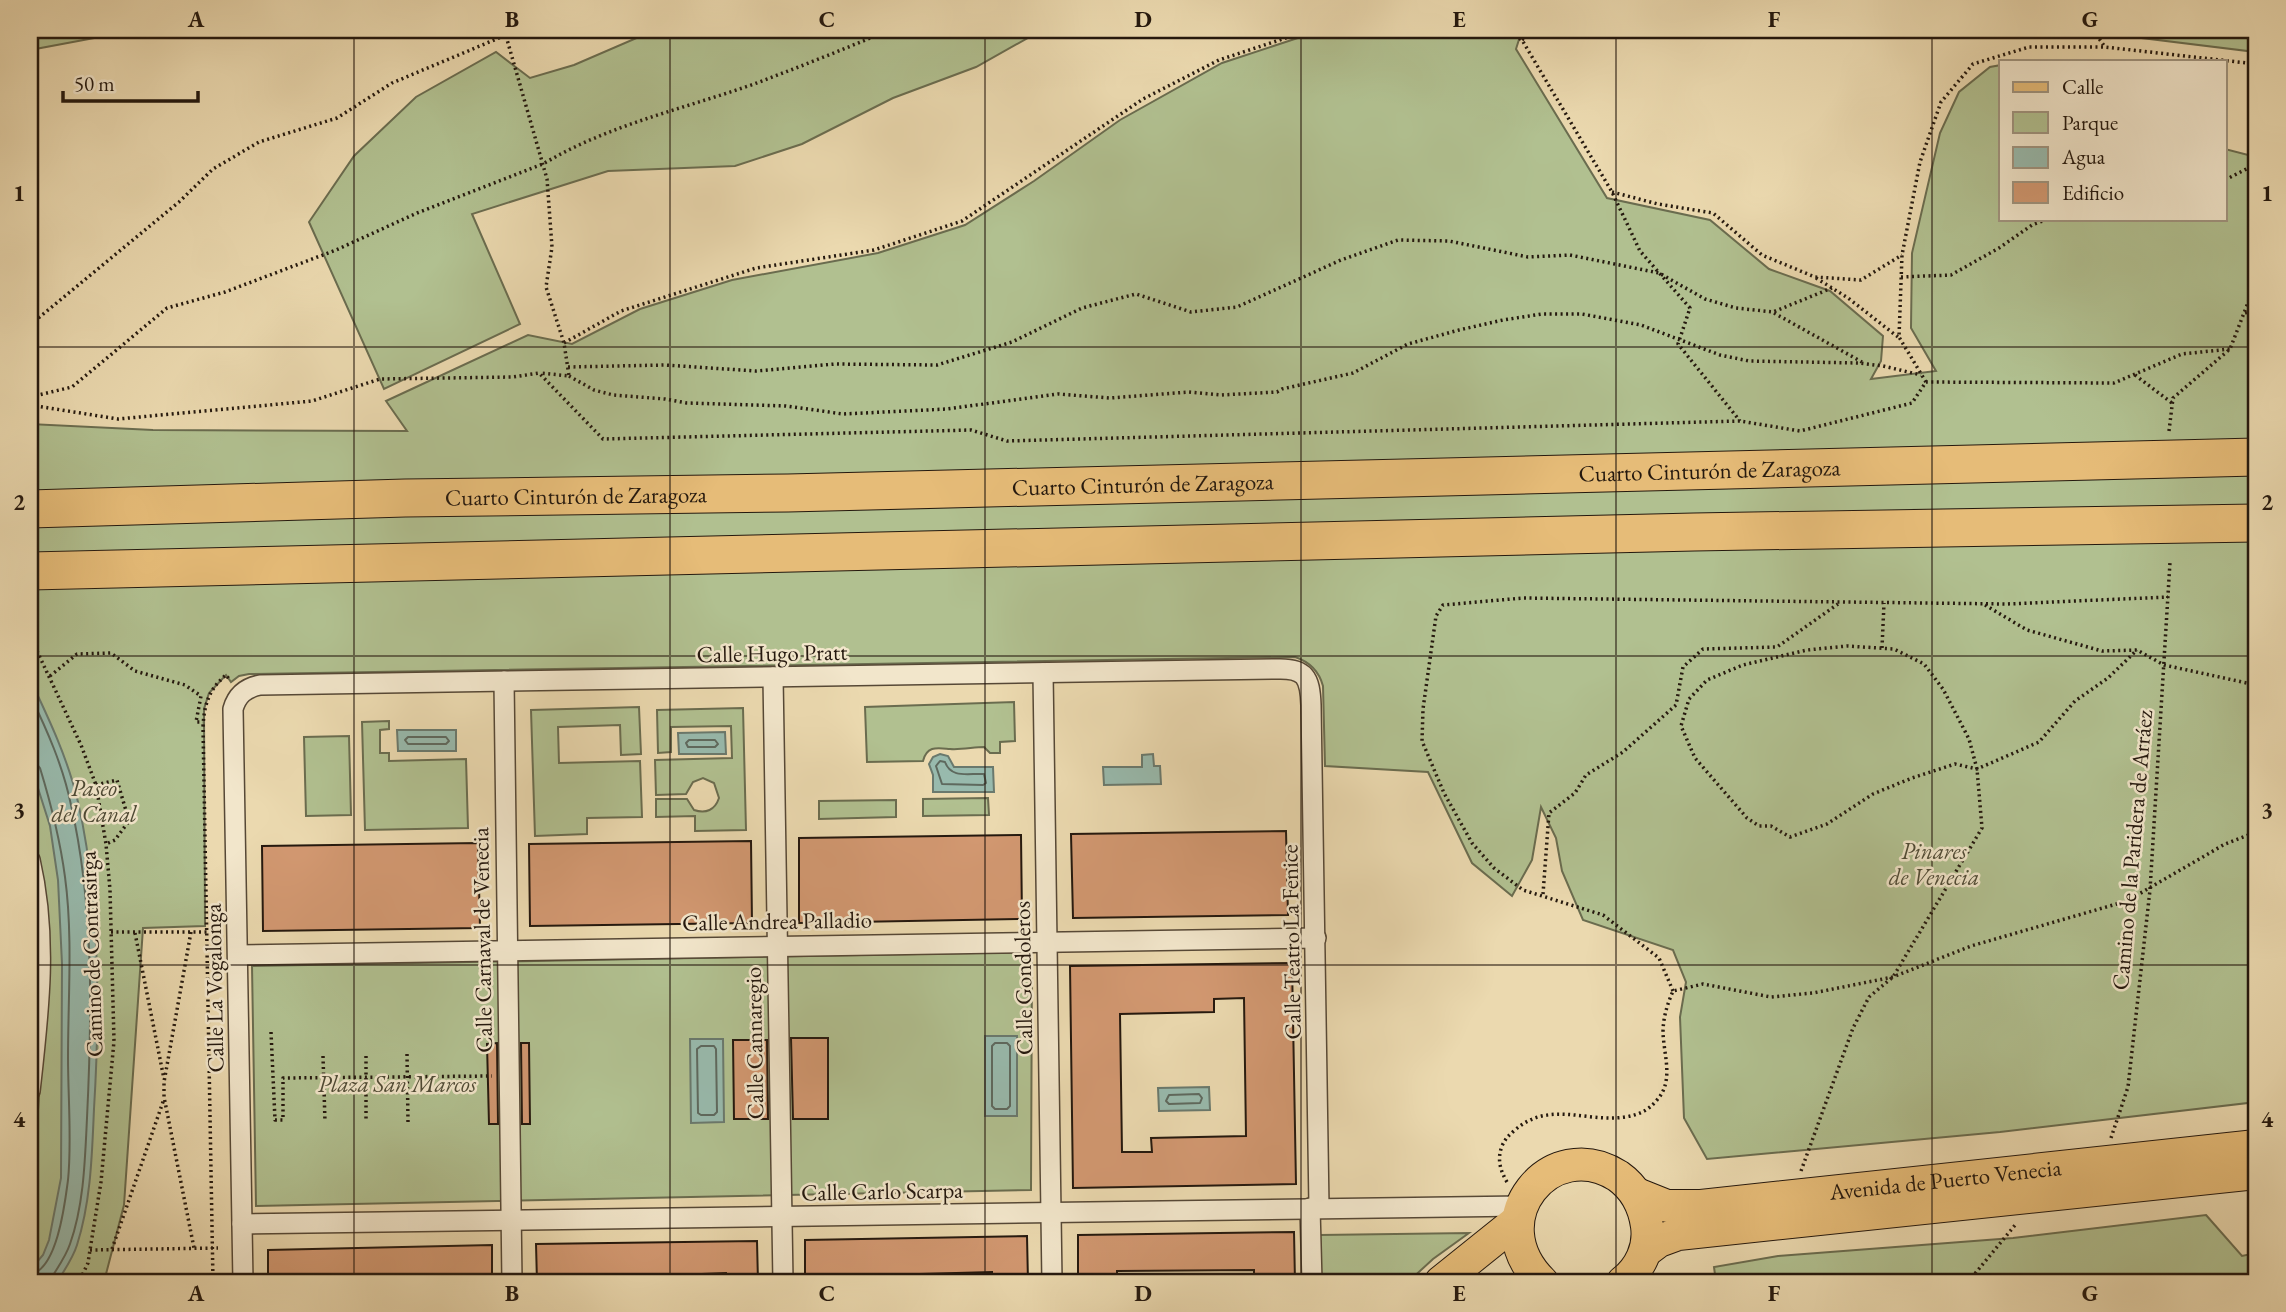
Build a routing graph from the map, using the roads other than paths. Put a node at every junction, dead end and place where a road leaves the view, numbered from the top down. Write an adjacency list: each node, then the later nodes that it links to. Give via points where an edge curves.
1 (2256, 457): 2 (highway, Cuarto Cinturón de Zaragoza)
2 (30, 509)
3 (2256, 523): 4 (highway, via 1694,531)
4 (34, 571)
5 (1043, 674): 6 (street, Calle Hugo Pratt); 7 (street, Calle Hugo Pratt, via 1293,668); 12 (street, Calle Gondoleros)
6 (773, 677): 8 (street, Calle Hugo Pratt); 13 (street, Calle Cannaregio)
7 (1305, 677): 11 (street, Calle Teatro La Fenice, via 1311,705)
8 (504, 681): 9 (street, Calle Hugo Pratt, via 260,685); 14 (street, Calle Carnaval de Venecia)
9 (240, 694): 15 (street, Calle La Vogalonga, via 233,709)
10 (30, 860): 16 (street, via 42,962)
11 (1316, 938): 12 (street, Calle Andrea Palladio); 20 (street, Calle Teatro La Fenice)
12 (1047, 942): 13 (street, Calle Andrea Palladio); 22 (street, Calle Gondoleros)
13 (777, 946): 14 (street, Calle Andrea Palladio); 23 (street, Calle Cannaregio)
14 (506, 950): 15 (street, Calle Andrea Palladio); 24 (street, Calle Carnaval de Venecia)
15 (239, 955): 25 (street, Calle La Vogalonga)
16 (30, 1091)
17 (2256, 1146): 19 (main road, Avenida de Puerto Venecia, via 1701,1206 1667,1206)
18 (2256, 1173): 26 (main road, Avenida de Puerto Venecia, via 1678,1234)
19 (1637, 1194): 21 (main road, via 1611,1172 1580,1165 1550,1174 1537,1184); 26 (main road, via 1648,1229)
20 (1315, 1208): 21 (street, Calle Carlo Scarpa); 22 (street, Calle Carlo Scarpa); 31 (street, Calle Teatro La Fenice)
21 (1522, 1208): 32 (main road); 33 (main road, via 1521,1254)
22 (1051, 1214): 23 (street, Calle Carlo Scarpa); 30 (street, Calle Gondoleros)
23 (782, 1216): 24 (street, Calle Carlo Scarpa); 29 (street, Calle Cannaregio)
24 (511, 1220): 25 (street, Calle Carlo Scarpa); 28 (street, Calle Carnaval de Venecia)
25 (242, 1224): 27 (street, Calle La Vogalonga)
26 (1647, 1250): 34 (main road)
27 (243, 1282)
28 (512, 1282)
29 (783, 1282)
30 (1052, 1282)
31 (1312, 1282)
32 (1441, 1282)
33 (1542, 1282)
34 (1623, 1282)

